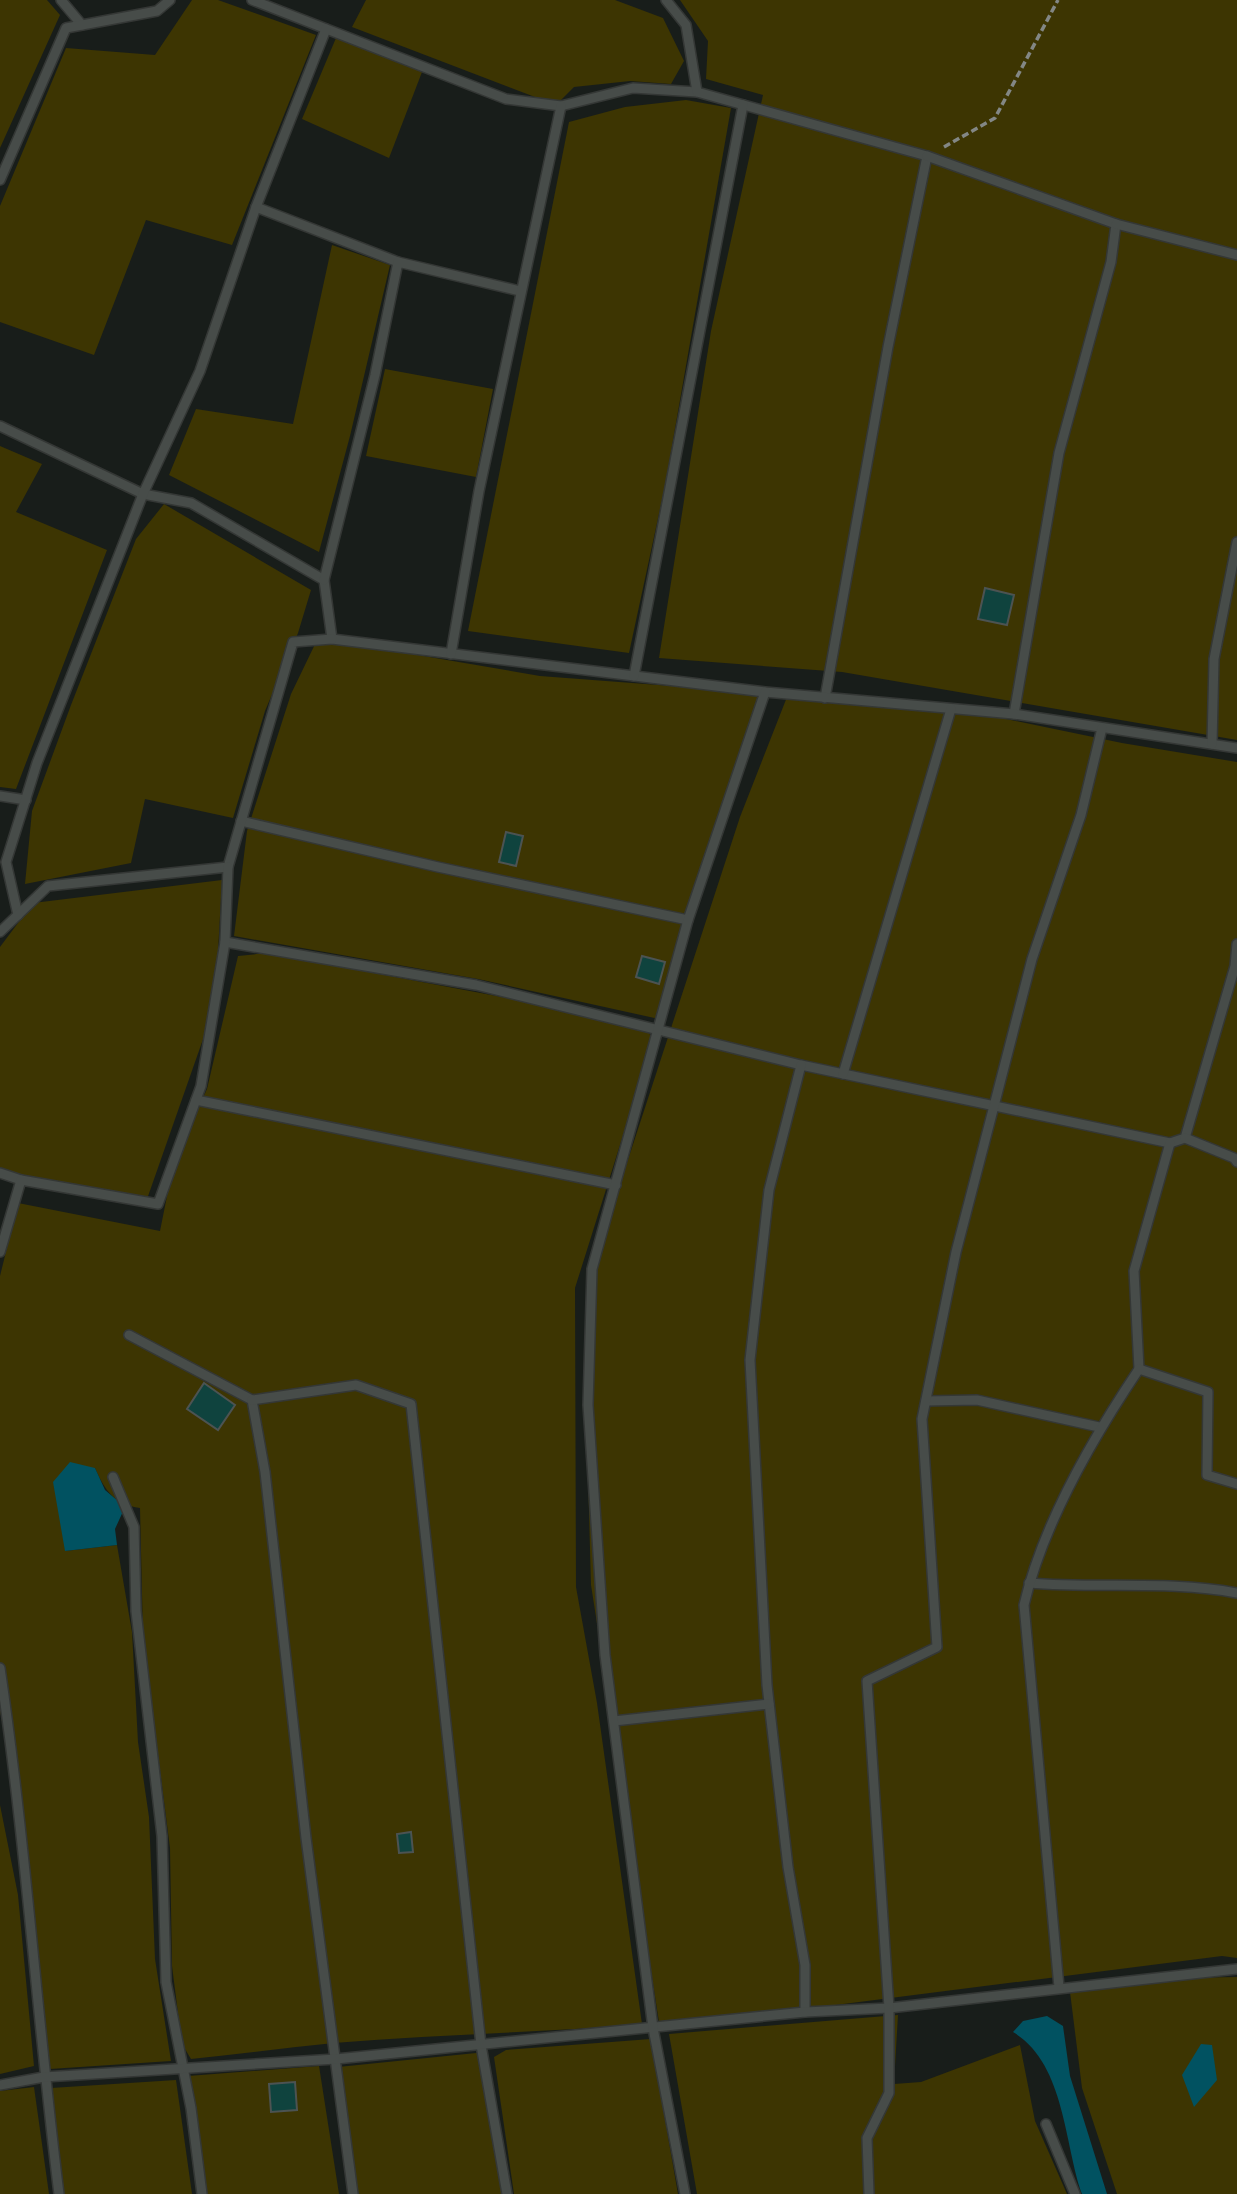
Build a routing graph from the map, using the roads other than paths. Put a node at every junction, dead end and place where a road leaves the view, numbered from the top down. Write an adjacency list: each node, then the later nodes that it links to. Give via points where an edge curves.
1 (61, 0): 5 (lane)
2 (170, 0): 5 (lane, via 157,11)
3 (252, 0): 6 (lane)
4 (666, 0): 7 (lane, via 686,25)
5 (82, 25): 11 (lane, via 66,28)
6 (326, 29): 9 (lane, via 506,99); 12 (lane)
7 (697, 92): 8 (lane); 9 (lane, via 633,88)
8 (743, 105): 10 (lane); 23 (lane)
9 (561, 106): 16 (lane)
10 (927, 156): 13 (lane); 25 (lane)
11 (0, 180)
12 (256, 207): 15 (lane); 18 (lane, via 200,371)
13 (1116, 224): 14 (lane); 27 (lane, via 1111,262 1059,453)
14 (1237, 255)
15 (398, 262): 16 (lane); 20 (lane)
16 (520, 291): 22 (lane)
17 (0, 426): 18 (lane)
18 (143, 494): 20 (lane, via 191,503); 32 (lane)
19 (1237, 542): 29 (lane, via 1214,659)
20 (324, 580): 21 (lane)
21 (332, 639): 22 (lane); 33 (lane, via 293,642)
22 (451, 654): 23 (lane)
23 (634, 676): 24 (lane)
24 (765, 692): 25 (lane); 36 (lane)
25 (825, 698): 26 (lane)
26 (951, 709): 27 (lane); 42 (lane)
27 (1014, 715): 28 (lane)
28 (1102, 728): 29 (lane); 44 (lane, via 1081,815 1032,959)
29 (1212, 744): 30 (lane)
30 (1237, 748)
31 (0, 796): 32 (lane)
32 (26, 800): 35 (lane, via 6,862)
33 (241, 821): 34 (lane); 36 (lane)
34 (228, 867): 35 (lane, via 48,886); 38 (lane)
35 (18, 915): 37 (lane)
36 (688, 920): 40 (lane)
37 (0, 932)
38 (225, 942): 40 (lane, via 476,985); 43 (lane)
39 (1237, 944): 45 (lane, via 1235,966)
40 (657, 1029): 41 (lane); 50 (lane)
41 (801, 1065): 42 (lane); 62 (lane, via 769,1190 750,1360)
42 (843, 1074): 44 (lane)
43 (196, 1100): 49 (lane, via 158,1204); 50 (lane)
44 (994, 1106): 46 (lane); 55 (lane, via 956,1252)
45 (1185, 1138): 46 (lane); 47 (lane)
46 (1170, 1143): 53 (lane, via 1134,1271)
47 (1237, 1162)
48 (0, 1173): 49 (lane)
49 (21, 1180): 51 (lane)
50 (616, 1185): 63 (lane, via 592,1269 588,1405)
51 (0, 1252)
52 (129, 1335): 54 (lane)
53 (1139, 1369): 56 (lane); 58 (lane, via 1208,1392 1207,1475)
54 (253, 1400): 69 (lane, via 356,1385 411,1404); 70 (lane)
55 (926, 1401): 56 (lane, via 978,1400); 66 (lane, via 922,1419 937,1647 867,1681)
56 (1099, 1427): 59 (lane, via 1034,1562)
57 (113, 1478): 71 (lane, via 134,1527 136,1611 162,1836 166,1982)
58 (1237, 1484)
59 (1029, 1583): 60 (lane, via 1198,1586); 65 (lane, via 1024,1605)
60 (1237, 1593)
61 (0, 1668): 72 (lane, via 15,1772)
62 (769, 1704): 63 (lane); 67 (lane, via 804,1965)
63 (614, 1721): 68 (lane)
64 (1237, 1969): 65 (lane)
65 (1059, 1987): 66 (lane)
66 (889, 2008): 67 (lane); 80 (lane, via 889,2092 867,2138)
67 (805, 2012): 68 (lane)
68 (653, 2028): 69 (lane); 79 (lane)
69 (481, 2045): 70 (lane); 78 (lane)
70 (335, 2059): 71 (lane); 77 (lane)
71 (182, 2069): 72 (lane); 76 (lane)
72 (44, 2077): 73 (lane); 75 (lane)
73 (0, 2085)
74 (1046, 2124): 81 (lane)
75 (59, 2194)
76 (202, 2194)
77 (353, 2194)
78 (507, 2194)
79 (685, 2194)
80 (869, 2194)
81 (1075, 2194)

